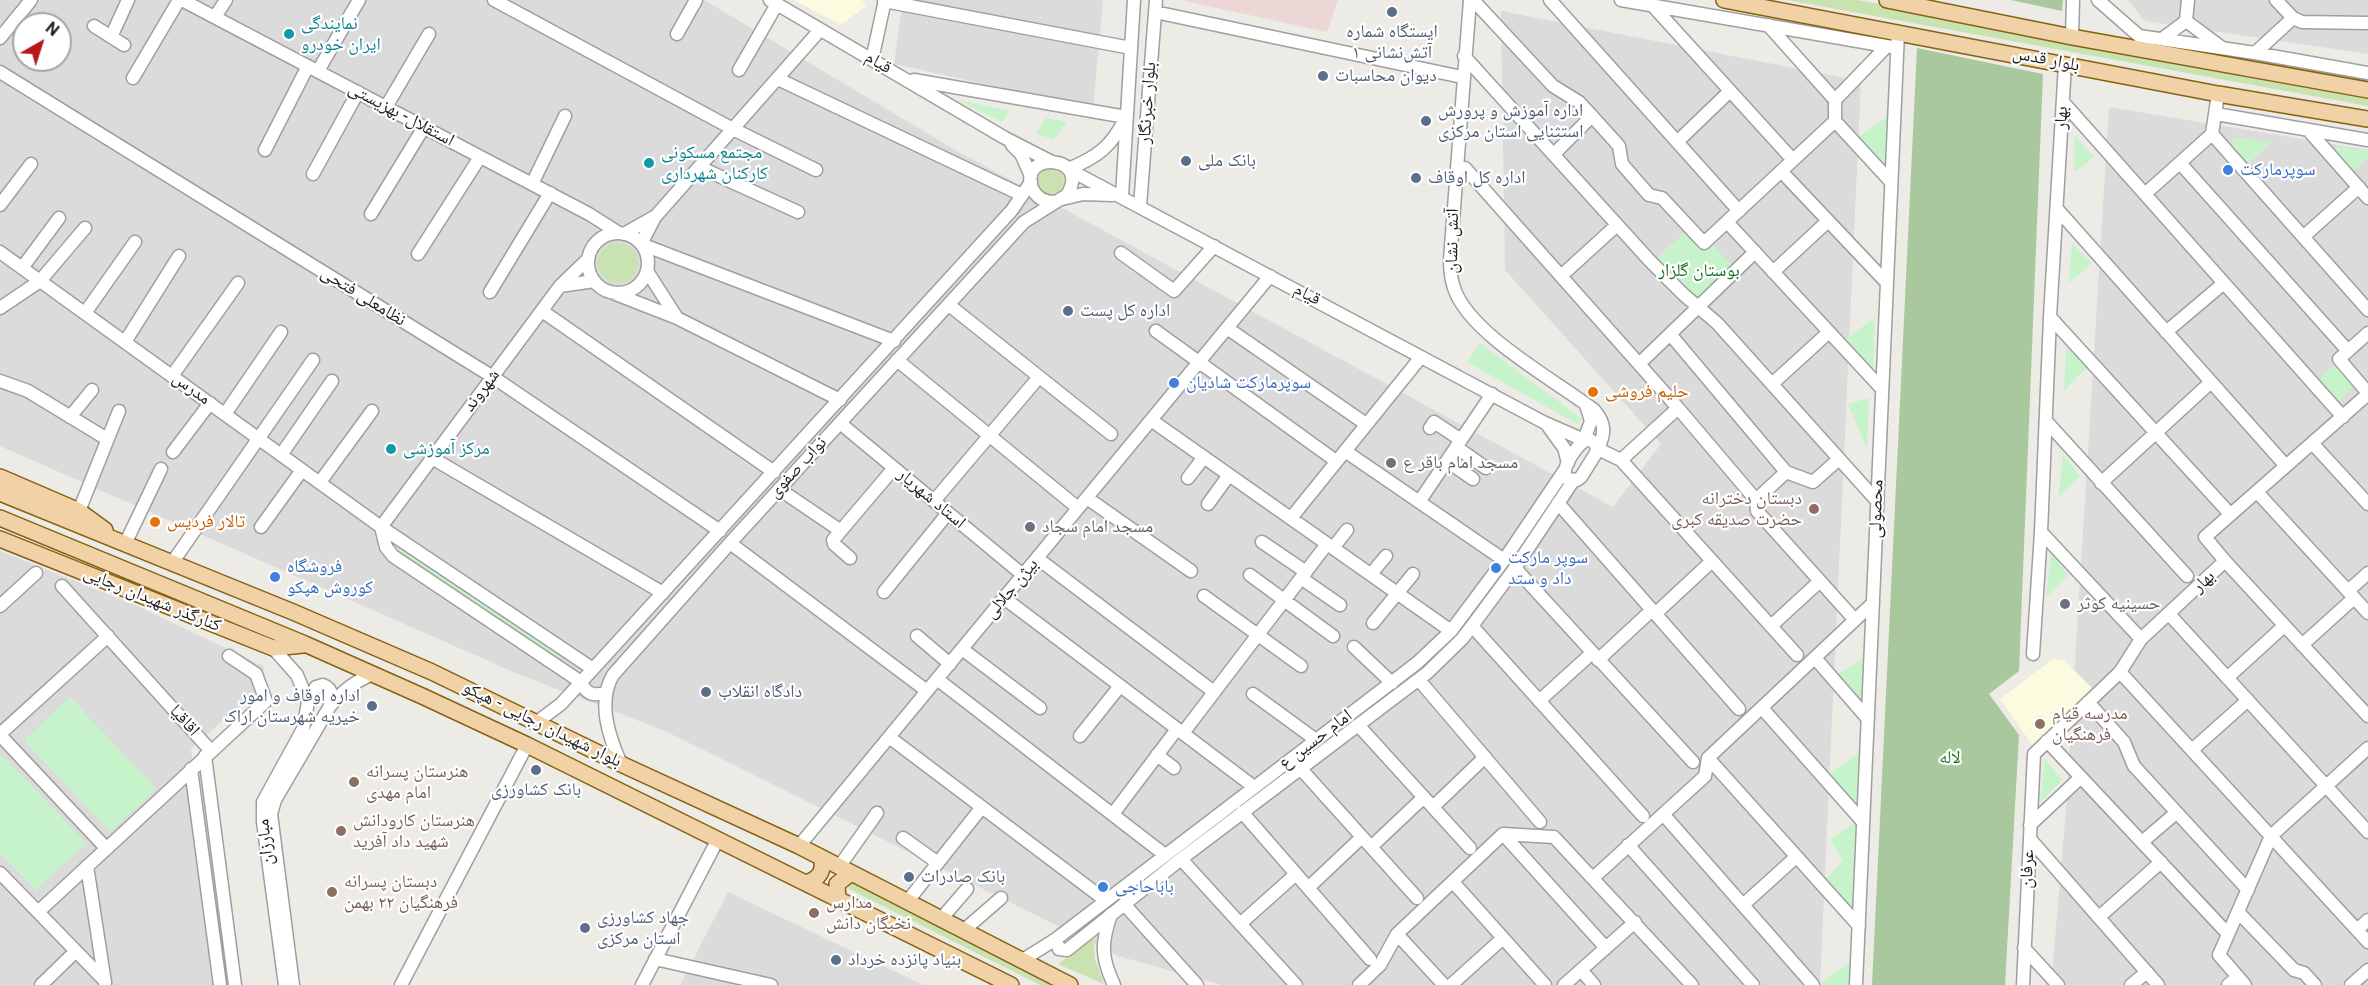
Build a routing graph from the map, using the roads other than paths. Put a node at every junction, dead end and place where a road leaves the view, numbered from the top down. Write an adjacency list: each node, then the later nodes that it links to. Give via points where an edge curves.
1 (31, 0): 35 (street)
2 (128, 0): 33 (street)
3 (226, 0): 24 (street)
4 (359, 0): 45 (street)
5 (494, 0): 67 (street)
6 (696, 0): 32 (street)
7 (1134, 0): 39 (street, بلوار خبرنگار)
8 (1472, 0): 42 (street, آتش نشان); 62 (street, via 1554,86)
9 (1550, 0): 72 (street)
10 (1621, 0): 21 (street)
11 (1724, 0): 23 (main road, بلوار قدس)
12 (1762, 0): 23 (main road)
13 (2073, 0): 34 (street)
14 (2098, 0): 36 (street, via 2139,36)
15 (2188, 0): 26 (street)
16 (2276, 0): 25 (street)
17 (186, 1): 24 (street, استقلال- بهزیستی); 50 (street)
18 (884, 1): 39 (street); 43 (street)
19 (1896, 1): 34 (main road, بلوار قدس)
20 (773, 2): 30 (street, قیام); 46 (street)
21 (1652, 5): 29 (street); 54 (street)
22 (1156, 6): 49 (street); 77 (street, بلوار خبرنگار)
23 (1776, 9): 37 (main road, بلوار قدس)
24 (215, 17): 45 (street, استقلال- بهزیستی)
25 (2293, 18): 27 (street, via 2302,22); 41 (street)
26 (2186, 21): 36 (street); 40 (street)
27 (2368, 23)
28 (94, 26): 33 (street)
29 (1768, 26): 37 (street); 57 (street)
30 (820, 30): 43 (street, قیام); 52 (street)
31 (429, 34): 59 (street)
32 (676, 34)
33 (111, 37): 38 (street)
34 (2072, 37): 53 (main road, بلوار قدس)
35 (0, 38)
36 (2162, 39): 40 (street)
37 (1894, 42): 44 (main road, بلوار قدس); 57 (street); 89 (street, محصولی)
38 (124, 45)
39 (1131, 48): 63 (street, بلوار خبرنگار)
40 (2223, 48): 41 (street)
41 (2255, 53): 48 (street)
42 (1464, 57): 49 (street, آتش نشان); 74 (street)
43 (872, 60): 51 (street, قیام)
44 (2065, 64): 56 (main road, بلوار قدس); 58 (street, بهار)
45 (313, 69): 55 (street, استقلال- بهزیستی); 73 (street)
46 (739, 70)
47 (0, 72): 162 (street, نظامعلی فتحی)
48 (2368, 73)
49 (1462, 77): 174 (street, آتش نشان, via 1450,260 1454,289 1462,304 1494,337)
50 (133, 78)
51 (903, 78): 63 (street); 70 (street, قیام)
52 (778, 79): 67 (street); 94 (street)
53 (2368, 90)
54 (1730, 91): 72 (street); 78 (street)
55 (357, 92): 59 (street, استقلال- بهزیستی); 87 (street)
56 (2218, 94): 60 (street); 64 (main road, بلوار قدس)
57 (1835, 100): 65 (street)
58 (2063, 102): 93 (street); 100 (street, بهار)
59 (386, 107): 66 (street, استقلال- بهزیستی)
60 (2216, 114): 68 (street); 69 (street)
61 (565, 116): 90 (street)
62 (1592, 116): 74 (street); 110 (street, via 1619,146 1622,164 1649,195 1662,198 1704,243)
63 (1126, 117): 76 (street, بلوار خبرنگار); 84 (street, via 1119,132 1101,152)
64 (2368, 119)
65 (1835, 121): 78 (street); 89 (street)
66 (424, 127): 75 (street, استقلال- بهزیستی); 104 (street)
67 (733, 129): 82 (street); 85 (street)
68 (2309, 131): 71 (street); 91 (street)
69 (2212, 134): 80 (street); 114 (street)
70 (1005, 138): 79 (street, قیام); 88 (street, via 1021,154)
71 (2368, 140)
72 (1677, 142): 102 (street)
73 (265, 150)
74 (1554, 154): 111 (street)
75 (480, 157): 90 (street, استقلال- بهزیستی); 121 (street)
76 (1125, 157): 77 (street, via 1136,164); 95 (street, بلوار خبرنگار)
77 (1144, 157): 99 (street, بلوار خبرنگار)
78 (1793, 160): 86 (street)
79 (1050, 161): 84 (street); 88 (street, via 1038,165)
80 (2180, 163): 93 (street); 155 (street)
81 (31, 164): 98 (street)
82 (699, 167): 103 (street); 106 (street)
83 (1465, 168): 129 (street)
84 (1068, 169): 95 (street, قیام); 97 (street, via 1071,189)
85 (816, 170)
86 (1781, 171): 102 (street); 108 (street)
87 (313, 174)
88 (1031, 179): 94 (street, نواب صفوی); 97 (street, via 1041,199)
89 (1891, 182): 133 (street, محصولی)
90 (532, 184): 92 (street, استقلال- بهزیستی)
91 (2359, 187): 96 (street); 114 (street)
92 (550, 194): 105 (street, استقلال- بهزیستی); 136 (street)
93 (2145, 194): 134 (street)
94 (1022, 195): 101 (street, نواب صفوی)
95 (1122, 196): 97 (street, via 1083,194); 99 (street, قیام)
96 (2368, 198)
97 (1058, 200): 109 (street, نواب صفوی)
98 (0, 205)
99 (1140, 206): 118 (street, قیام)
100 (2057, 209): 144 (street, بهار); 150 (street)
101 (1012, 210): 109 (street, via 1022,213); 153 (street, نواب صفوی)
102 (1739, 211): 110 (street)
103 (798, 212)
104 (371, 214)
105 (589, 214): 113 (street, استقلال- بهزیستی); 116 (street)
106 (655, 217): 113 (street); 117 (street)
107 (59, 218): 125 (street)
108 (1828, 221): 127 (street); 133 (street)
109 (1024, 222): 138 (street, نواب صفوی)
110 (1727, 222): 120 (street)
111 (1617, 225): 129 (street); 139 (street)
112 (85, 228): 130 (street)
113 (621, 233): 116 (street); 117 (street)
114 (2303, 237): 141 (street)
115 (135, 242): 143 (street)
116 (597, 242): 124 (street)
117 (641, 244): 126 (street, via 646,252); 153 (street)
118 (1214, 246): 122 (street, via 1174,291); 128 (street, قیام)
119 (0, 252): 125 (street, مدرس)
120 (1755, 252): 127 (street); 139 (street)
121 (418, 254)
122 (1121, 254)
123 (178, 256): 154 (street)
124 (588, 259): 131 (street); 135 (street, شهروند)
125 (22, 268): 130 (street, مدرس)
126 (646, 271): 137 (street, via 642,280 627,291); 145 (street)
127 (1773, 272): 149 (street)
128 (1270, 276): 146 (street, بیژن جلالی); 156 (street, قیام)
129 (1561, 276): 160 (street)
130 (40, 281): 140 (street); 143 (street, مدرس)
131 (594, 281): 135 (street); 137 (street)
132 (238, 283): 161 (street)
133 (1887, 283): 168 (street, محصولی)
134 (2224, 283): 150 (street); 180 (street)
135 (560, 286): 142 (street, شهروند)
136 (490, 291)
137 (608, 291): 145 (street)
138 (949, 305): 158 (street, نواب صفوی); 163 (street)
139 (1698, 306): 151 (street); 167 (street)
140 (0, 308)
141 (2368, 310)
142 (542, 311): 162 (street, شهروند); 211 (street)
143 (85, 313): 154 (street, مدرس)
144 (2050, 317): 182 (street, بهار); 187 (street)
145 (677, 318): 172 (street)
146 (1227, 328): 159 (street, بیژن جلالی); 185 (street)
147 (1156, 331): 159 (street)
148 (281, 332): 178 (street)
149 (1829, 332): 167 (street); 168 (street)
150 (2166, 332): 166 (street)
151 (1670, 333): 160 (street); 212 (street)
152 (2368, 333): 155 (street)
153 (894, 341): 172 (street, نواب صفوی)
154 (125, 342): 161 (street, مدرس)
155 (2343, 355): 170 (street)
156 (1421, 357): 171 (street, قیام); 185 (street)
157 (313, 360): 191 (street)
158 (897, 360): 183 (street, نواب صفوی); 189 (street)
159 (1199, 362): 181 (street, بیژن جلالی); 203 (street)
160 (1639, 364): 175 (street)
161 (172, 376): 173 (street, مدرس)
162 (493, 377): 200 (street, شهروند); 240 (street, نظامعلی فتحی)
163 (1039, 377): 188 (street); 189 (street)
164 (0, 381): 179 (street, via 28,391)
165 (332, 381): 198 (street)
166 (2211, 382): 187 (street); 205 (street)
167 (1772, 384): 201 (street)
168 (1882, 389): 226 (street, محصولی)
169 (92, 390): 179 (street)
170 (2368, 393): 180 (street, بهار)
171 (1492, 394): 184 (street, قیام); 193 (street)
172 (840, 400): 211 (street, نواب صفوی)
173 (210, 403): 178 (street, مدرس); 197 (street)
174 (1586, 404): 192 (street, via 1591,421); 195 (street, آتش نشان, via 1604,428)
175 (1678, 408): 202 (street); 225 (street)
176 (119, 411): 190 (street)
177 (372, 411): 218 (street)
178 (225, 414): 191 (street, مدرس)
179 (70, 417): 190 (street)
180 (2343, 417): 194 (street, بهار)
181 (1151, 420): 199 (street); 223 (street, بیژن جلالی)
182 (2046, 421): 219 (street); 242 (street, بهار)
183 (840, 423): 207 (street, استاد شهریار); 220 (street, نواب صفوی)
184 (1545, 423): 192 (street, قیام); 206 (street, قیام, via 1564,448)
185 (1366, 424): 196 (street)
186 (1430, 428): 193 (street, via 1434,422)
187 (2155, 433): 219 (street); 234 (street)
188 (1111, 434)
189 (990, 436): 224 (street); 231 (street)
190 (107, 439): 232 (street)
191 (259, 439): 198 (street, مدرس); 254 (street)
192 (1584, 440): 195 (street, قیام, via 1594,441); 206 (street, امام حسین ع)
193 (1459, 444): 204 (street); 208 (street)
194 (2313, 444): 205 (street, بهار); 230 (street)
195 (1598, 449): 202 (street); 217 (street, امام حسین ع, via 1581,477)
196 (1345, 451): 203 (street); 227 (street)
197 (173, 452)
198 (281, 455): 210 (street, مدرس)
199 (1204, 457): 213 (street); 215 (street)
200 (432, 458): 237 (street, شهروند); 268 (street)
201 (1839, 459): 212 (street, via 1813,482); 226 (street)
202 (1621, 460): 252 (street)
203 (1336, 461): 236 (street)
204 (1446, 461): 216 (street); 227 (street)
205 (2286, 466): 221 (street, بهار)
206 (1566, 467): 217 (street, قیام, via 1568,479); 251 (street, امام حسین ع)
207 (894, 468): 224 (street, استاد شهریار); 241 (street)
208 (1486, 468)
209 (161, 469): 246 (street)
210 (302, 470): 218 (street, مدرس); 238 (street)
211 (774, 472): 240 (street, نواب صفوی)
212 (1786, 472): 225 (street)
213 (1229, 475): 229 (street); 236 (street)
214 (0, 477): 232 (main road)
215 (1188, 478)
216 (1473, 479)
217 (1573, 481): 228 (street, امام حسین ع)
218 (320, 482): 237 (street, مدرس)
219 (2101, 483): 264 (street)
220 (779, 489): 241 (street); 245 (street, نواب صفوی)
221 (2256, 492): 234 (street, بهار); 270 (street)
222 (0, 494): 246 (main road, بلوار شهیدان رجایی - هپکو)
223 (1087, 498): 231 (street, بیژن جلالی); 256 (street)
224 (934, 501): 233 (street, استاد شهریار)
225 (1756, 501): 265 (street, via 1756,511)
226 (1877, 501): 274 (street, محصولی)
227 (1419, 502): 251 (street)
228 (1558, 503): 255 (street, امام حسین ع); 277 (street)
229 (1208, 504)
230 (2368, 504)
231 (1078, 508): 250 (street, بیژن جلالی)
232 (80, 511): 246 (main road)
233 (948, 513): 261 (street, استاد شهریار); 267 (street)
234 (2230, 514): 253 (street, بهار, via 2205,537)
235 (0, 518): 291 (main road, بلوار شهیدان رجایی - هپکو)
236 (1291, 518): 247 (street)
237 (381, 526): 303 (street, مدرس); 309 (street, via 386,547 393,556)
238 (261, 527)
239 (1347, 530): 247 (street)
240 (720, 531): 268 (street, نواب صفوی)
241 (840, 531): 249 (street, via 832,542)
242 (2042, 532): 290 (street); 296 (street)
243 (0, 539): 294 (main road, کنارگذر شهیدان رجایی)
244 (1262, 542): 263 (street)
245 (730, 543): 312 (street); 314 (street, نواب صفوی, via 613,675)
246 (125, 544): 254 (main road, بلوار شهیدان رجایی - هپکو)
247 (1330, 546): 259 (street); 263 (street)
248 (1386, 556): 259 (street)
249 (850, 558)
250 (1037, 558): 261 (street, بیژن جلالی); 313 (street)
251 (1504, 560): 285 (street, امام حسین ع)
252 (1712, 561): 277 (street); 283 (street)
253 (2225, 561): 279 (street, بهار); 284 (street)
254 (172, 563): 326 (main road, بلوار شهیدان رجایی - هپکو, via 432,672)
255 (1515, 568): 282 (street, امام حسین ع); 299 (street)
256 (1191, 571)
257 (36, 573): 276 (street)
258 (2368, 573): 270 (street)
259 (1371, 574): 269 (street)
260 (1413, 574): 269 (street)
261 (1023, 575): 272 (street, بیژن جلالی)
262 (1250, 575): 273 (street)
263 (1303, 575): 273 (street); 275 (street)
264 (2187, 576)
265 (1820, 581): 280 (street); 283 (street)
266 (62, 586): 287 (street, اقاقیا)
267 (884, 592)
268 (663, 593): 303 (street, نواب صفوی)
269 (1397, 593): 281 (street); 285 (street)
270 (2351, 595): 278 (street); 292 (street)
271 (1204, 596): 286 (street)
272 (1004, 598): 295 (street, بیژن جلالی); 311 (street)
273 (1285, 599): 286 (street); 289 (street)
274 (1873, 603): 280 (street); 325 (street, محصولی)
275 (1340, 605)
276 (0, 606)
277 (1654, 612): 299 (street); 323 (street)
278 (2368, 613)
279 (2169, 614): 290 (street, بهار); 306 (street)
280 (1855, 620): 300 (street)
281 (1373, 623)
282 (1472, 626): 308 (street, امام حسین ع); 317 (street)
283 (1771, 626): 297 (street)
284 (2284, 626): 292 (street); 306 (street)
285 (1451, 631): 310 (street, امام حسین ع)
286 (1257, 635): 302 (street); 313 (street)
287 (108, 636): 329 (street); 336 (street, اقاقیا)
288 (917, 636): 301 (street)
289 (1333, 636)
290 (2140, 639): 304 (street, بهار)
291 (305, 644): 294 (main road, کنارگذر شهیدان رجایی); 305 (main road, بلوار شهیدان رجایی - هپکو)
292 (2302, 645): 324 (street)
293 (1354, 647): 310 (street)
294 (273, 648): 318 (street, via 297,675)
295 (962, 649): 301 (street, بیژن جلالی); 321 (street)
296 (2033, 654)
297 (1797, 655)
298 (229, 656): 336 (street, via 256,674 265,698)
299 (1595, 656): 317 (street); 342 (street)
300 (1815, 658): 322 (street); 325 (street)
301 (950, 664): 307 (street, بیژن جلالی)
302 (1301, 666)
303 (593, 669): 309 (street, نواب صفوی)
304 (2120, 672): 319 (street, بهار); 335 (street)
305 (374, 674): 320 (street, مبارزان, via 342,692); 334 (main road, بلوار شهیدان رجایی - هپکو)
306 (2227, 678): 316 (street)
307 (937, 679): 312 (street, بیژن جلالی); 355 (street)
308 (1419, 680): 327 (street, امام حسین ع); 339 (street)
309 (582, 682): 314 (street, via 591,694); 326 (street, نواب صفوی)
310 (1392, 683): 332 (street, امام حسین ع)
311 (1120, 686): 328 (street); 330 (street)
312 (927, 691): 331 (street, بیژن جلالی)
313 (1214, 692): 328 (street)
314 (605, 693): 343 (street, via 609,734)
315 (1253, 694): 332 (street)
316 (2248, 700): 335 (street); 349 (street)
317 (1539, 701): 357 (street)
318 (308, 702): 320 (street, via 316,687 323,685 331,691); 428 (street, مبارزان, via 303,729 263,802)
319 (2088, 702): 333 (street, بهار); 354 (street, via 2124,742 2134,766)
320 (330, 706): 429 (street, مبارزان, via 275,800 272,814)
321 (1040, 708)
322 (1762, 708): 341 (street); 359 (street)
323 (1739, 709)
324 (2368, 716)
325 (1868, 719): 359 (street, محصولی)
326 (537, 722): 343 (main road, بلوار شهیدان رجایی - هپکو)
327 (1358, 725): 345 (street, امام حسین ع); 350 (street)
328 (1180, 731): 338 (street); 348 (street)
329 (0, 734): 372 (street)
330 (1080, 736)
331 (889, 737): 351 (street); 370 (street, بیژن جلالی)
332 (1316, 740): 348 (street, امام حسین ع)
333 (2048, 741): 337 (street, بهار); 347 (street)
334 (527, 745): 367 (main road, بلوار شهیدان رجایی - هپکو); 430 (street)
335 (2192, 750): 363 (street)
336 (207, 751): 346 (street, اقاقیا); 427 (street)
337 (2034, 754): 360 (street, عرفان)
338 (1157, 756): 344 (street); 355 (street)
339 (1485, 757): 350 (street); 358 (street)
340 (2365, 757): 349 (street)
341 (1708, 758): 356 (street, via 1705,776); 375 (street)
342 (1692, 762)
343 (621, 764): 370 (main road, بلوار شهیدان رجایی - هپکو)
344 (1174, 768)
345 (1300, 768): 352 (street, امام حسین ع); 364 (street)
346 (191, 769): 372 (street, اقاقیا); 426 (street)
347 (2081, 777): 360 (street); 368 (street)
348 (1254, 787): 374 (street, امام حسین ع)
349 (2326, 787): 361 (street); 363 (street)
350 (1428, 802): 371 (street); 373 (street)
351 (982, 807): 379 (street); 393 (street)
352 (1242, 812): 377 (street, امام حسین ع); 383 (street)
353 (877, 813): 381 (street)
354 (2176, 813): 368 (street); 389 (street)
355 (1113, 814): 374 (street)
356 (1663, 814): 369 (street); 396 (street)
357 (1643, 816)
358 (1540, 822)
359 (1863, 822): 405 (street, محصولی)
360 (2030, 825): 366 (street, عرفان)
361 (2368, 832)
362 (1503, 834): 384 (street, via 1554,837); 385 (street); 413 (street)
363 (2271, 836): 389 (street); 406 (street)
364 (1362, 837): 371 (street); 387 (street)
365 (903, 838): 379 (street)
366 (2030, 839): 400 (street); 414 (street, عرفان)
367 (717, 841): 386 (main road, بلوار شهیدان رجایی - هپکو); 416 (street)
368 (2142, 842): 378 (street)
369 (1628, 845): 384 (street); 444 (street)
370 (799, 846): 376 (main road, بلوار شهیدان رجایی - هپکو)
371 (1371, 847): 391 (street)
372 (106, 848): 380 (street, اقاقیا)
373 (1470, 848)
374 (1165, 855): 393 (street, امام حسین ع)
375 (1796, 856): 396 (street); 405 (street)
376 (821, 857): 381 (main road, بلوار شهیدان رجایی - هپکو); 386 (main road, via 821,873)
377 (1181, 859): 395 (street, امام حسین ع); 404 (street)
378 (2161, 862): 400 (street); 409 (street)
379 (938, 863): 394 (street)
380 (87, 866): 397 (street, اقاقیا); 423 (street)
381 (845, 870): 392 (main road, via 837,884); 394 (main road, بلوار شهیدان رجایی - هپکو)
382 (0, 873): 397 (street)
383 (1296, 873): 387 (street); 404 (street)
384 (1593, 878): 403 (street)
385 (1453, 882): 408 (street); 410 (street)
386 (806, 883): 392 (main road, بلوار شهیدان رجایی - هپکو)
387 (1308, 888): 417 (street)
388 (967, 889): 401 (street)
389 (2248, 890): 398 (street)
390 (1001, 898): 407 (street)
391 (1417, 898)
392 (838, 900): 433 (main road, بلوار شهیدان رجایی - هپکو)
393 (1106, 900): 411 (street, امام حسین ع)
394 (907, 902): 401 (main road, بلوار شهیدان رجایی - هپکو)
395 (1124, 904): 399 (street, امام حسین ع); 436 (street)
396 (1743, 905): 445 (street)
397 (38, 912): 415 (street)
398 (2238, 912): 409 (street); 451 (street, via 2294,970 2304,973)
399 (1111, 913): 411 (street, امام حسین ع, via 1067,950 1059,949); 435 (street, via 1103,937 1103,954)
400 (2099, 917): 420 (street)
401 (941, 919): 407 (main road, بلوار شهیدان رجایی - هپکو)
402 (2368, 920): 406 (street)
403 (1635, 922): 413 (street); 424 (street)
404 (1240, 924): 437 (street)
405 (1859, 926): 446 (street, محصولی)
406 (2357, 930): 412 (street)
407 (963, 931): 418 (main road, بلوار شهیدان رجایی - هپکو)
408 (1397, 934): 438 (street, via 1380,965); 439 (street)
409 (2228, 934): 422 (street, via 2218,955)
410 (1503, 938): 440 (street); 441 (street)
411 (1056, 939): 418 (street, امام حسین ع)
412 (2368, 942)
413 (1606, 948): 419 (street)
414 (2024, 948): 447 (street, عرفان); 448 (street)
415 (76, 951): 423 (street); 425 (street)
416 (655, 959): 431 (street); 432 (street)
417 (1370, 959)
418 (1021, 961): 434 (main road, بلوار شهیدان رجایی - هپکو)
419 (1581, 970): 442 (street); 443 (street)
420 (2146, 972): 449 (street); 450 (street)
421 (2366, 975): 452 (street)
422 (2237, 982)
423 (105, 983)
424 (1685, 983)
425 (40, 985)
426 (220, 985)
427 (235, 985)
428 (285, 985)
429 (293, 985)
430 (401, 985)
431 (642, 985)
432 (771, 985)
433 (1011, 985)
434 (1070, 985)
435 (1114, 985)
436 (1197, 985)
437 (1296, 985)
438 (1359, 985)
439 (1444, 985)
440 (1451, 985)
441 (1545, 985)
442 (1564, 985)
443 (1594, 985)
444 (1753, 985)
445 (1813, 985)
446 (1856, 985)
447 (2023, 985)
448 (2058, 985)
449 (2132, 985)
450 (2158, 985)
451 (2315, 985)
452 (2351, 985)

